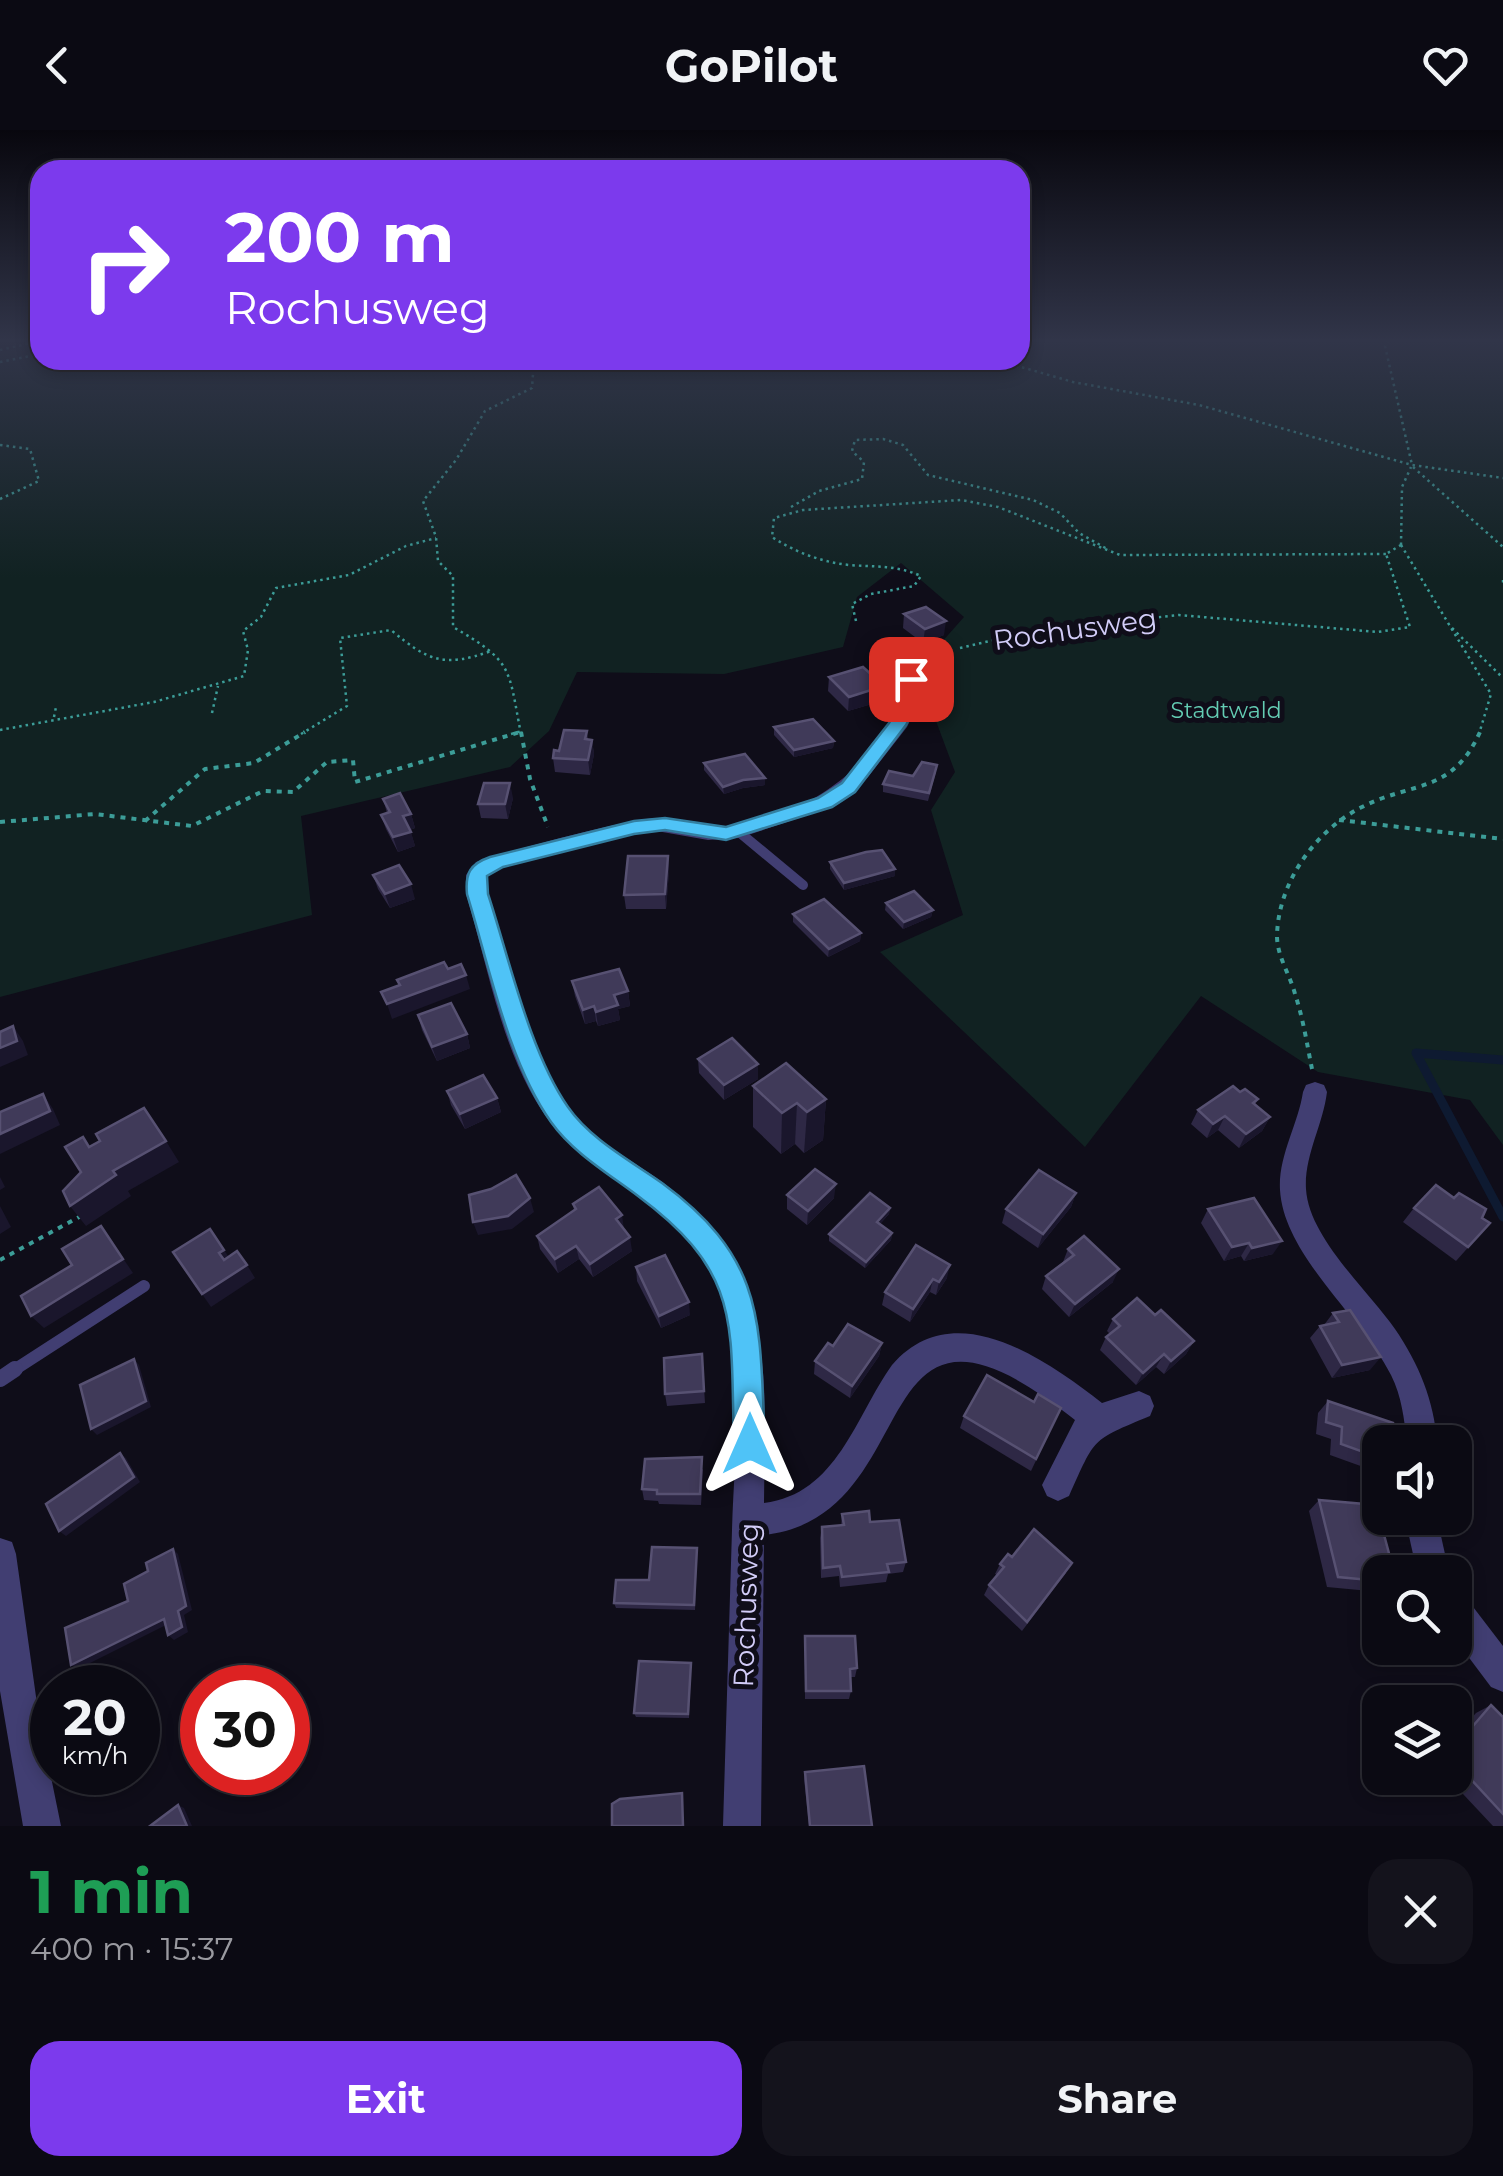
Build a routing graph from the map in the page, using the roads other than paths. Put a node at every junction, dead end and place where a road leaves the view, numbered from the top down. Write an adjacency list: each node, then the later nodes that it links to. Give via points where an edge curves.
1 (941, 652): 2 (street, Rochusweg, via 912,663 907,709 848,788)
2 (739, 832): 3 (lane); 11 (street, Rochusweg, via 651,824 555,845 483,867 476,876 530,1056 559,1114 691,1222 734,1282 747,1342)
3 (803, 885)
4 (1315, 1092): 9 (street, via 1294,1174 1296,1204 1321,1254 1411,1380)
5 (144, 1286): 6 (lane)
6 (0, 1379)
7 (1139, 1406): 8 (street)
8 (1097, 1418): 10 (street); 11 (street, via 1000,1353 943,1348 911,1365 860,1448 814,1503 778,1518)
9 (1422, 1425)
10 (1058, 1485)
11 (748, 1520): 16 (street, Rochusweg)
12 (0, 1554): 15 (street)
13 (1472, 1634): 14 (street)
14 (1503, 1675)
15 (42, 1826)
16 (742, 1826)

